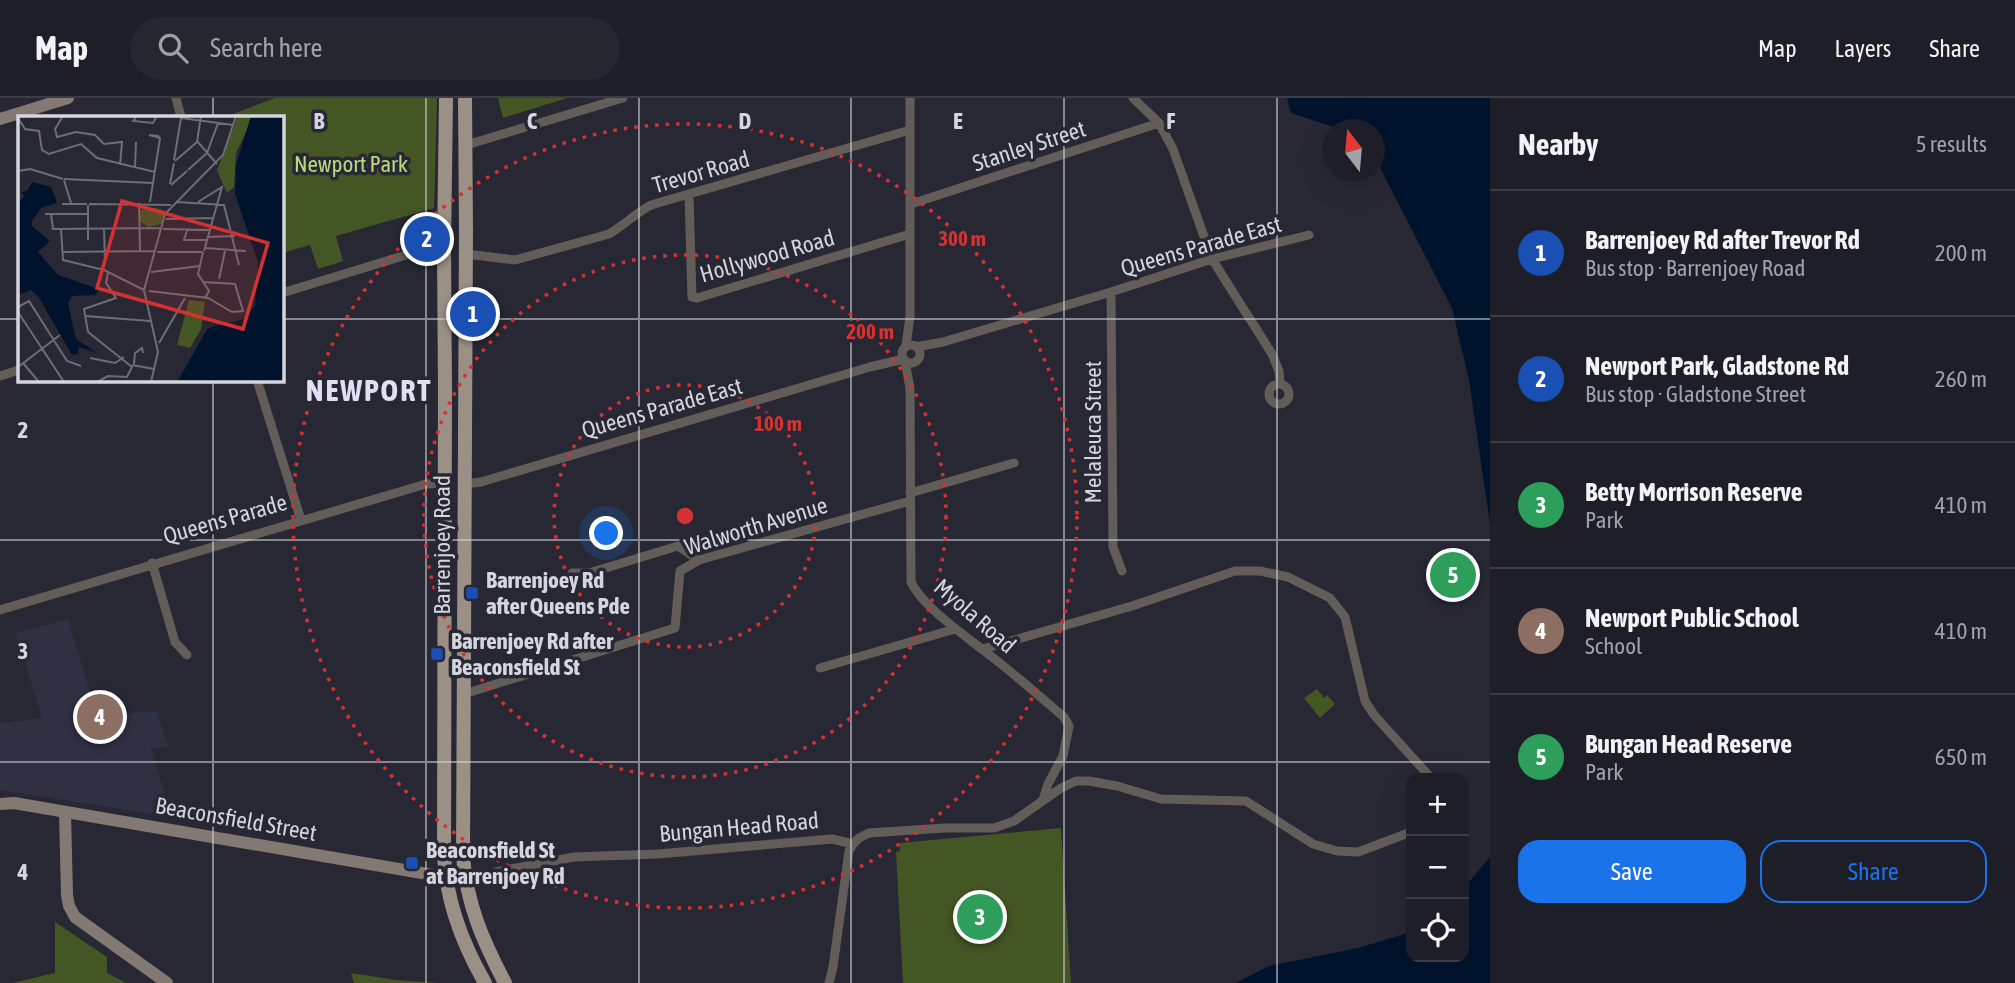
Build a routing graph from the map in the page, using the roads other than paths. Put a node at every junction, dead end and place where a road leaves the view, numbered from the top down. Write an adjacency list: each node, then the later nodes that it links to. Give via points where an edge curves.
1 (68, 98): 9 (street)
2 (176, 98): 8 (street)
3 (446, 98): 13 (main road, Barrenjoey Road)
4 (465, 98): 12 (main road, Barrenjoey Road)
5 (623, 98): 12 (street)
6 (910, 98): 11 (street, Myola Road)
7 (1133, 98): 10 (street)
8 (181, 116)
9 (0, 119)
10 (1159, 123): 15 (street, Stanley Street); 20 (street, via 1173,149)
11 (910, 130): 14 (street, Trevor Road); 15 (street, Myola Road)
12 (466, 145): 13 (main road); 19 (main road, Barrenjoey Road)
13 (446, 146): 18 (main road, Barrenjoey Road)
14 (689, 195): 16 (street, Hollywood Road, via 692,297 697,298); 19 (street, Trevor Road, via 651,205 609,234 515,260)
15 (911, 204): 16 (street, Myola Road)
16 (910, 234): 23 (street, Myola Road)
17 (1308, 235): 20 (street, Queens Parade East)
18 (444, 247): 19 (main road); 21 (street); 29 (main road, Barrenjoey Road)
19 (466, 254): 30 (main road, Barrenjoey Road)
20 (1212, 259): 22 (street, Queens Parade East); 27 (street, via 1272,354)
21 (284, 292)
22 (1111, 292): 23 (street, Queens Parade East); 35 (street, Melaleuca Street, via 1114,547)
23 (910, 354): 30 (street, Queens Parade East); 31 (street, Myola Road)
24 (18, 370): 25 (street)
25 (0, 376)
26 (258, 382): 32 (street)
27 (1280, 383)
28 (1014, 463): 31 (street, Walworth Avenue)
29 (445, 483): 30 (main road, Queens Parade); 32 (street, Queens Parade, via 426,484); 50 (main road, Barrenjoey Road)
30 (464, 484): 42 (main road, Barrenjoey Road)
31 (910, 497): 33 (street, Walworth Avenue); 38 (street, Myola Road, via 911,582)
32 (301, 520): 34 (street, Queens Parade)
33 (699, 560): 36 (street, via 678,547 589,573); 42 (street, Walworth Avenue, via 680,571 675,628)
34 (152, 564): 37 (street, Queens Parade); 40 (street, via 175,642)
35 (1122, 571)
36 (572, 573)
37 (0, 610)
38 (955, 629): 39 (street, Myola Road); 41 (street)
39 (983, 649): 43 (street, via 1235,571 1260,570 1288,577 1330,598 1345,617 1365,701); 44 (street, Myola Road, via 1064,716 1069,726 1063,756)
40 (187, 656)
41 (821, 668)
42 (464, 694): 51 (main road, Barrenjoey Road)
43 (1426, 773)
44 (1043, 801): 47 (street, Bungan Head Road, via 1076,781 1089,781 1161,800 1246,801 1313,844 1337,851 1358,852); 48 (street, Bungan Head Road, via 1014,821 994,828 869,833)
45 (0, 804): 46 (street, Beaconsfield Street)
46 (65, 812): 50 (street, Beaconsfield Street); 52 (street, via 69,906 75,916)
47 (1406, 834)
48 (853, 844): 49 (street, Bungan Head Road, via 832,839 574,857); 55 (street)
49 (496, 872)
50 (445, 877): 51 (main road, Beaconsfield Street); 53 (main road, Barrenjoey Road, via 461,933)
51 (465, 878): 54 (main road, Barrenjoey Road, via 484,943)
52 (167, 983)
53 (485, 983)
54 (505, 983)
55 (829, 983)

